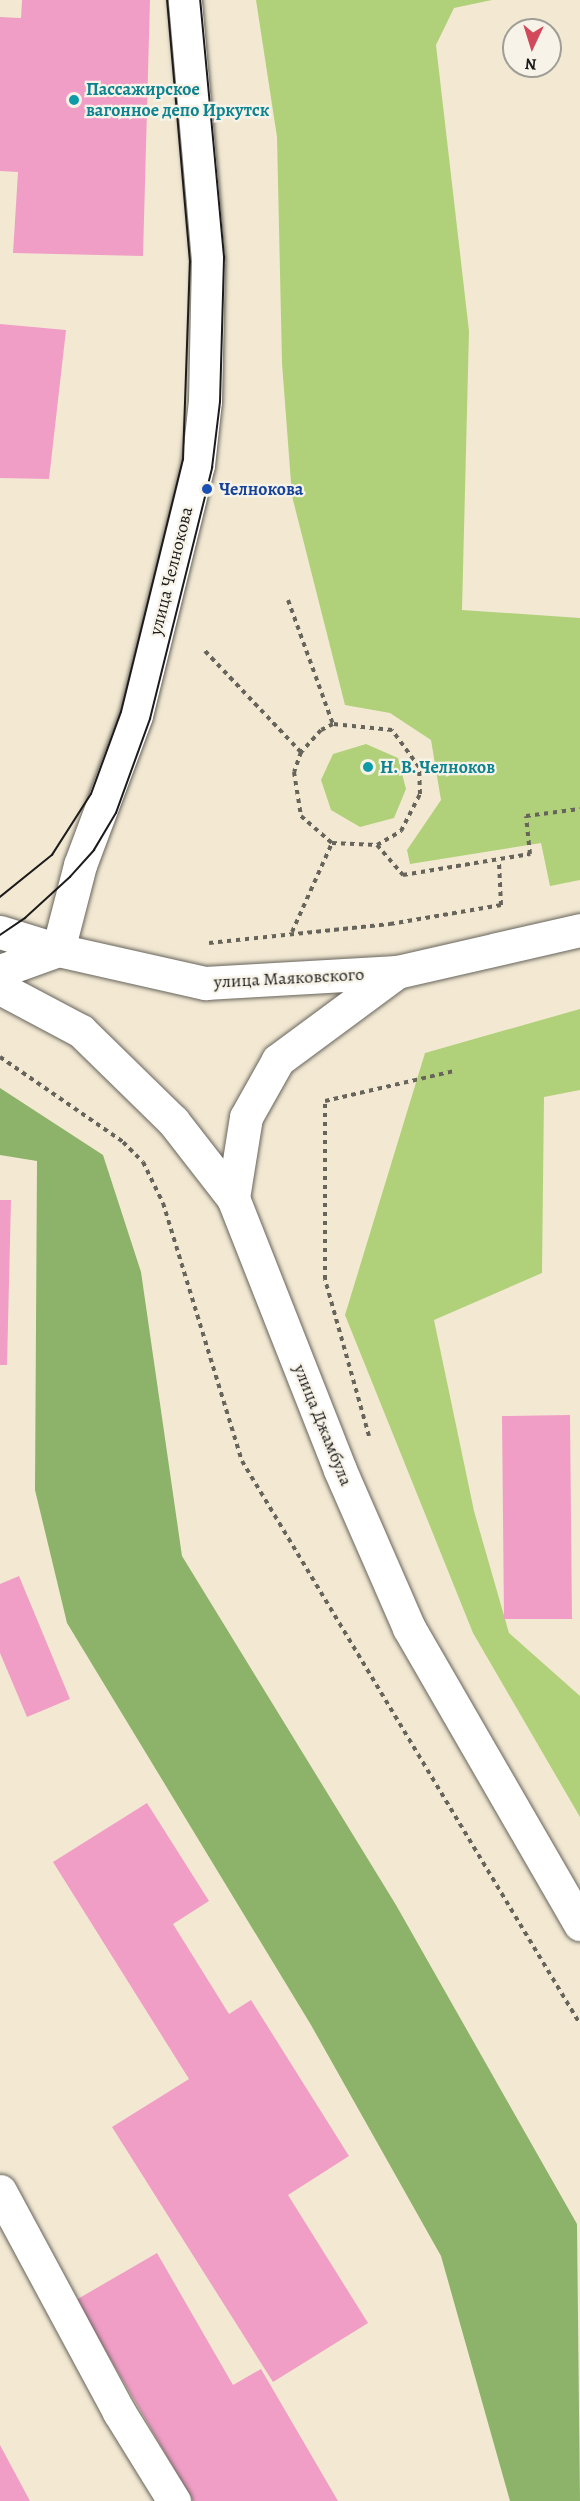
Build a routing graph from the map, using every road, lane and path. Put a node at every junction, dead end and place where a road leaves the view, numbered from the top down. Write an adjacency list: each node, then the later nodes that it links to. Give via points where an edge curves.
1 (185, 0): 14 (main road, улица Челнокова, via 208,260 205,401 198,465 136,715 80,865)
2 (288, 600): 4 (path)
3 (205, 651): 5 (path)
4 (333, 724): 5 (path, via 321,730); 8 (path, via 392,730 419,767 420,794 401,831)
5 (301, 752): 7 (path, via 294,772 301,816)
6 (580, 809): 9 (path, via 526,816 530,854)
7 (332, 843): 8 (path); 12 (path)
8 (377, 845): 9 (path, via 403,875)
9 (499, 862): 12 (path, via 501,905 390,924)
10 (580, 930): 16 (main road, улица Маяковского)
11 (0, 932): 14 (main road, улица Маяковского)
12 (292, 932): 13 (path)
13 (206, 943)
14 (58, 950): 15 (main road); 16 (main road, улица Маяковского, via 205,982)
15 (0, 971)
16 (397, 972): 20 (main road, via 278,1060 246,1117)
17 (0, 988): 20 (main road, улица Джамбула, via 81,1031 173,1121)
18 (0, 1057): 23 (path, via 123,1142 143,1162 163,1203 242,1461)
19 (454, 1071): 21 (path, via 325,1101 325,1279)
20 (233, 1198): 22 (main road, улица Джамбула, via 340,1470 409,1628)
21 (372, 1446)
22 (580, 1924)
23 (580, 2024)
24 (0, 2191): 25 (main road, via 119,2412)
25 (174, 2501)

